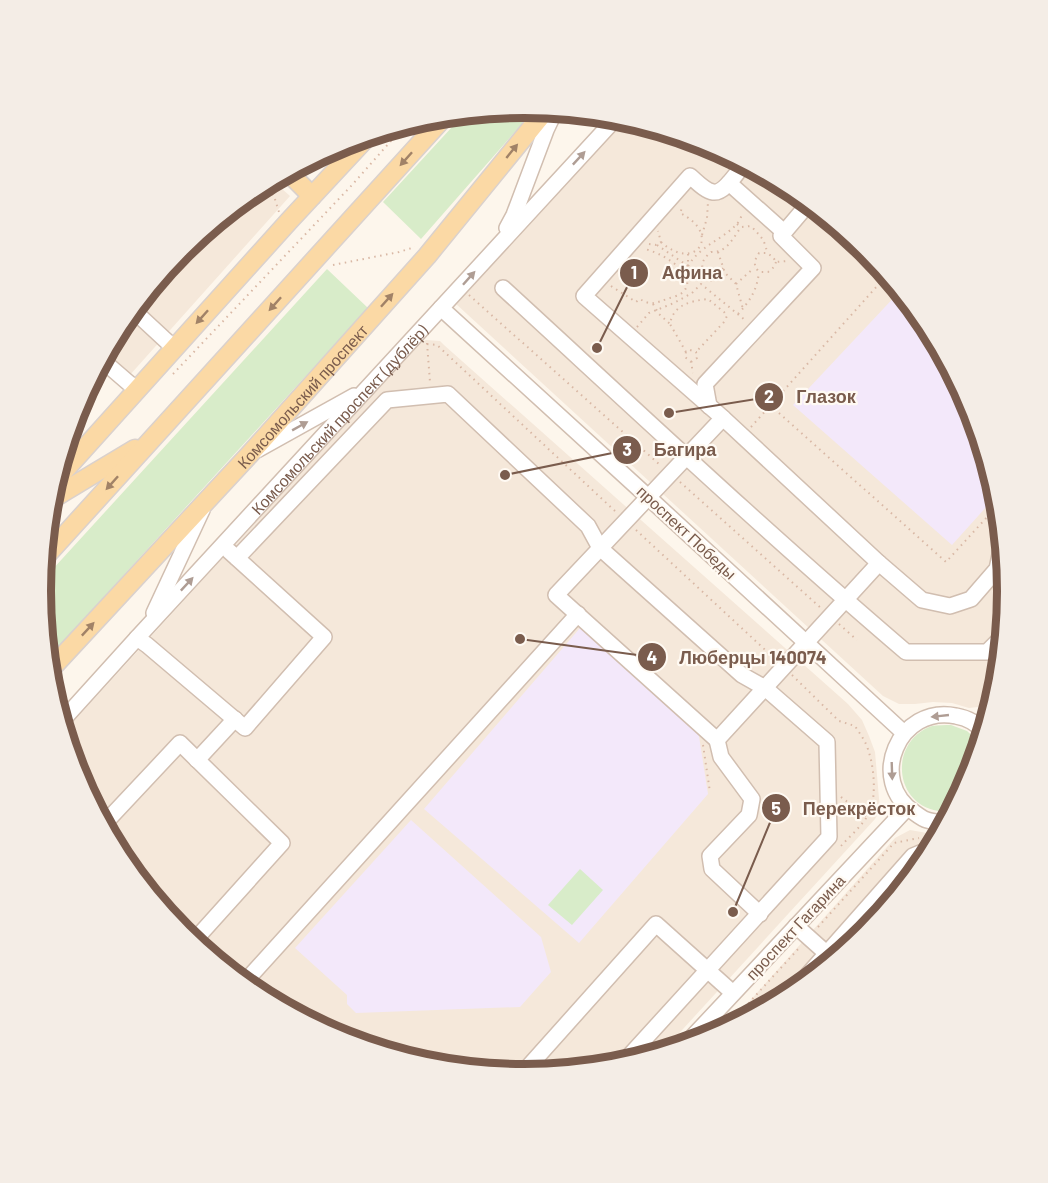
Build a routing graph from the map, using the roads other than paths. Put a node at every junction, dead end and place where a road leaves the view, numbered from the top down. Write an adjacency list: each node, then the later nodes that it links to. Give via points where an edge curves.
1 (539, 119): 23 (main road, Комсомольский проспект, one-way to 1, via 427,256)
2 (551, 120): 12 (street, via 514,216)
3 (608, 127): 12 (street, Комсомольский проспект (дублёр), one-way to 3)
4 (435, 128): 22 (main road, one-way to 22)
5 (354, 151): 9 (main road)
6 (739, 170): 8 (street)
7 (294, 178): 9 (main road)
8 (729, 183): 11 (street); 20 (street, via 715,193 690,176 640,242 584,296)
9 (312, 196): 16 (main road, one-way to 16)
10 (803, 210): 11 (street)
11 (784, 232): 20 (street, via 781,236 813,268 705,384)
12 (497, 247): 14 (street, Комсомольский проспект (дублёр), one-way to 12)
13 (503, 288): 24 (street)
14 (441, 308): 18 (street, Комсомольский проспект (дублёр)); 27 (street, проспект Победы)
15 (140, 316): 16 (street)
16 (174, 348): 19 (main road)
17 (109, 366): 19 (street)
18 (365, 390): 23 (street, one-way to 18); 29 (street, Комсомольский проспект (дублёр))
19 (135, 391): 25 (main road)
20 (709, 406): 21 (street)
21 (723, 418): 24 (street); 33 (street)
22 (152, 440): 26 (main road); 30 (main road, one-way to 30)
23 (249, 454): 28 (main road, Комсомольский проспект)
24 (686, 457): 27 (street); 35 (street)
25 (68, 467)
26 (62, 493)
27 (648, 497): 31 (street); 38 (street, проспект Победы)
28 (207, 500): 37 (street); 40 (main road, Комсомольский проспект, one-way to 28)
29 (223, 545): 32 (street); 37 (street, Комсомольский проспект (дублёр), one-way to 29)
30 (53, 548)
31 (600, 549): 32 (street, via 588,526 448,394 387,400); 36 (street, via 556,595); 41 (street, via 742,675)
32 (237, 558): 43 (street, via 324,638 245,728)
33 (879, 563): 34 (street, via 922,600 950,606 971,598); 35 (street)
34 (996, 571)
35 (845, 600): 38 (street); 39 (street, via 906,652 987,652)
36 (578, 614): 46 (street); 58 (street)
37 (142, 633): 42 (street, Комсомольский проспект (дублёр)); 43 (street, via 147,645)
38 (807, 643): 41 (street); 45 (street, проспект Победы)
39 (994, 645)
40 (57, 663)
41 (765, 688): 46 (street); 52 (street, via 828,742 829,837)
42 (67, 715)
43 (235, 719): 47 (street)
44 (977, 726): 45 (street, one-way to 45, via 948,714 932,716)
45 (904, 733): 48 (street, one-way to 48, via 891,763 897,795)
46 (717, 740): 52 (street, via 721,757 752,799 749,815 710,856 712,869)
47 (197, 760): 49 (street, via 180,743); 54 (street, via 282,843)
48 (907, 808): 50 (street, via 926,820); 53 (street, проспект Гагарина)
49 (109, 819)
50 (937, 822)
51 (917, 855): 55 (street)
52 (760, 914): 57 (street)
53 (796, 926): 56 (street); 59 (street, проспект Гагарина)
54 (199, 935)
55 (846, 937)
56 (827, 954)
57 (708, 971): 59 (street); 61 (street); 62 (street, via 656,924)
58 (250, 977)
59 (733, 993): 60 (street, проспект Гагарина)
60 (698, 1031)
61 (634, 1051)
62 (537, 1064)

